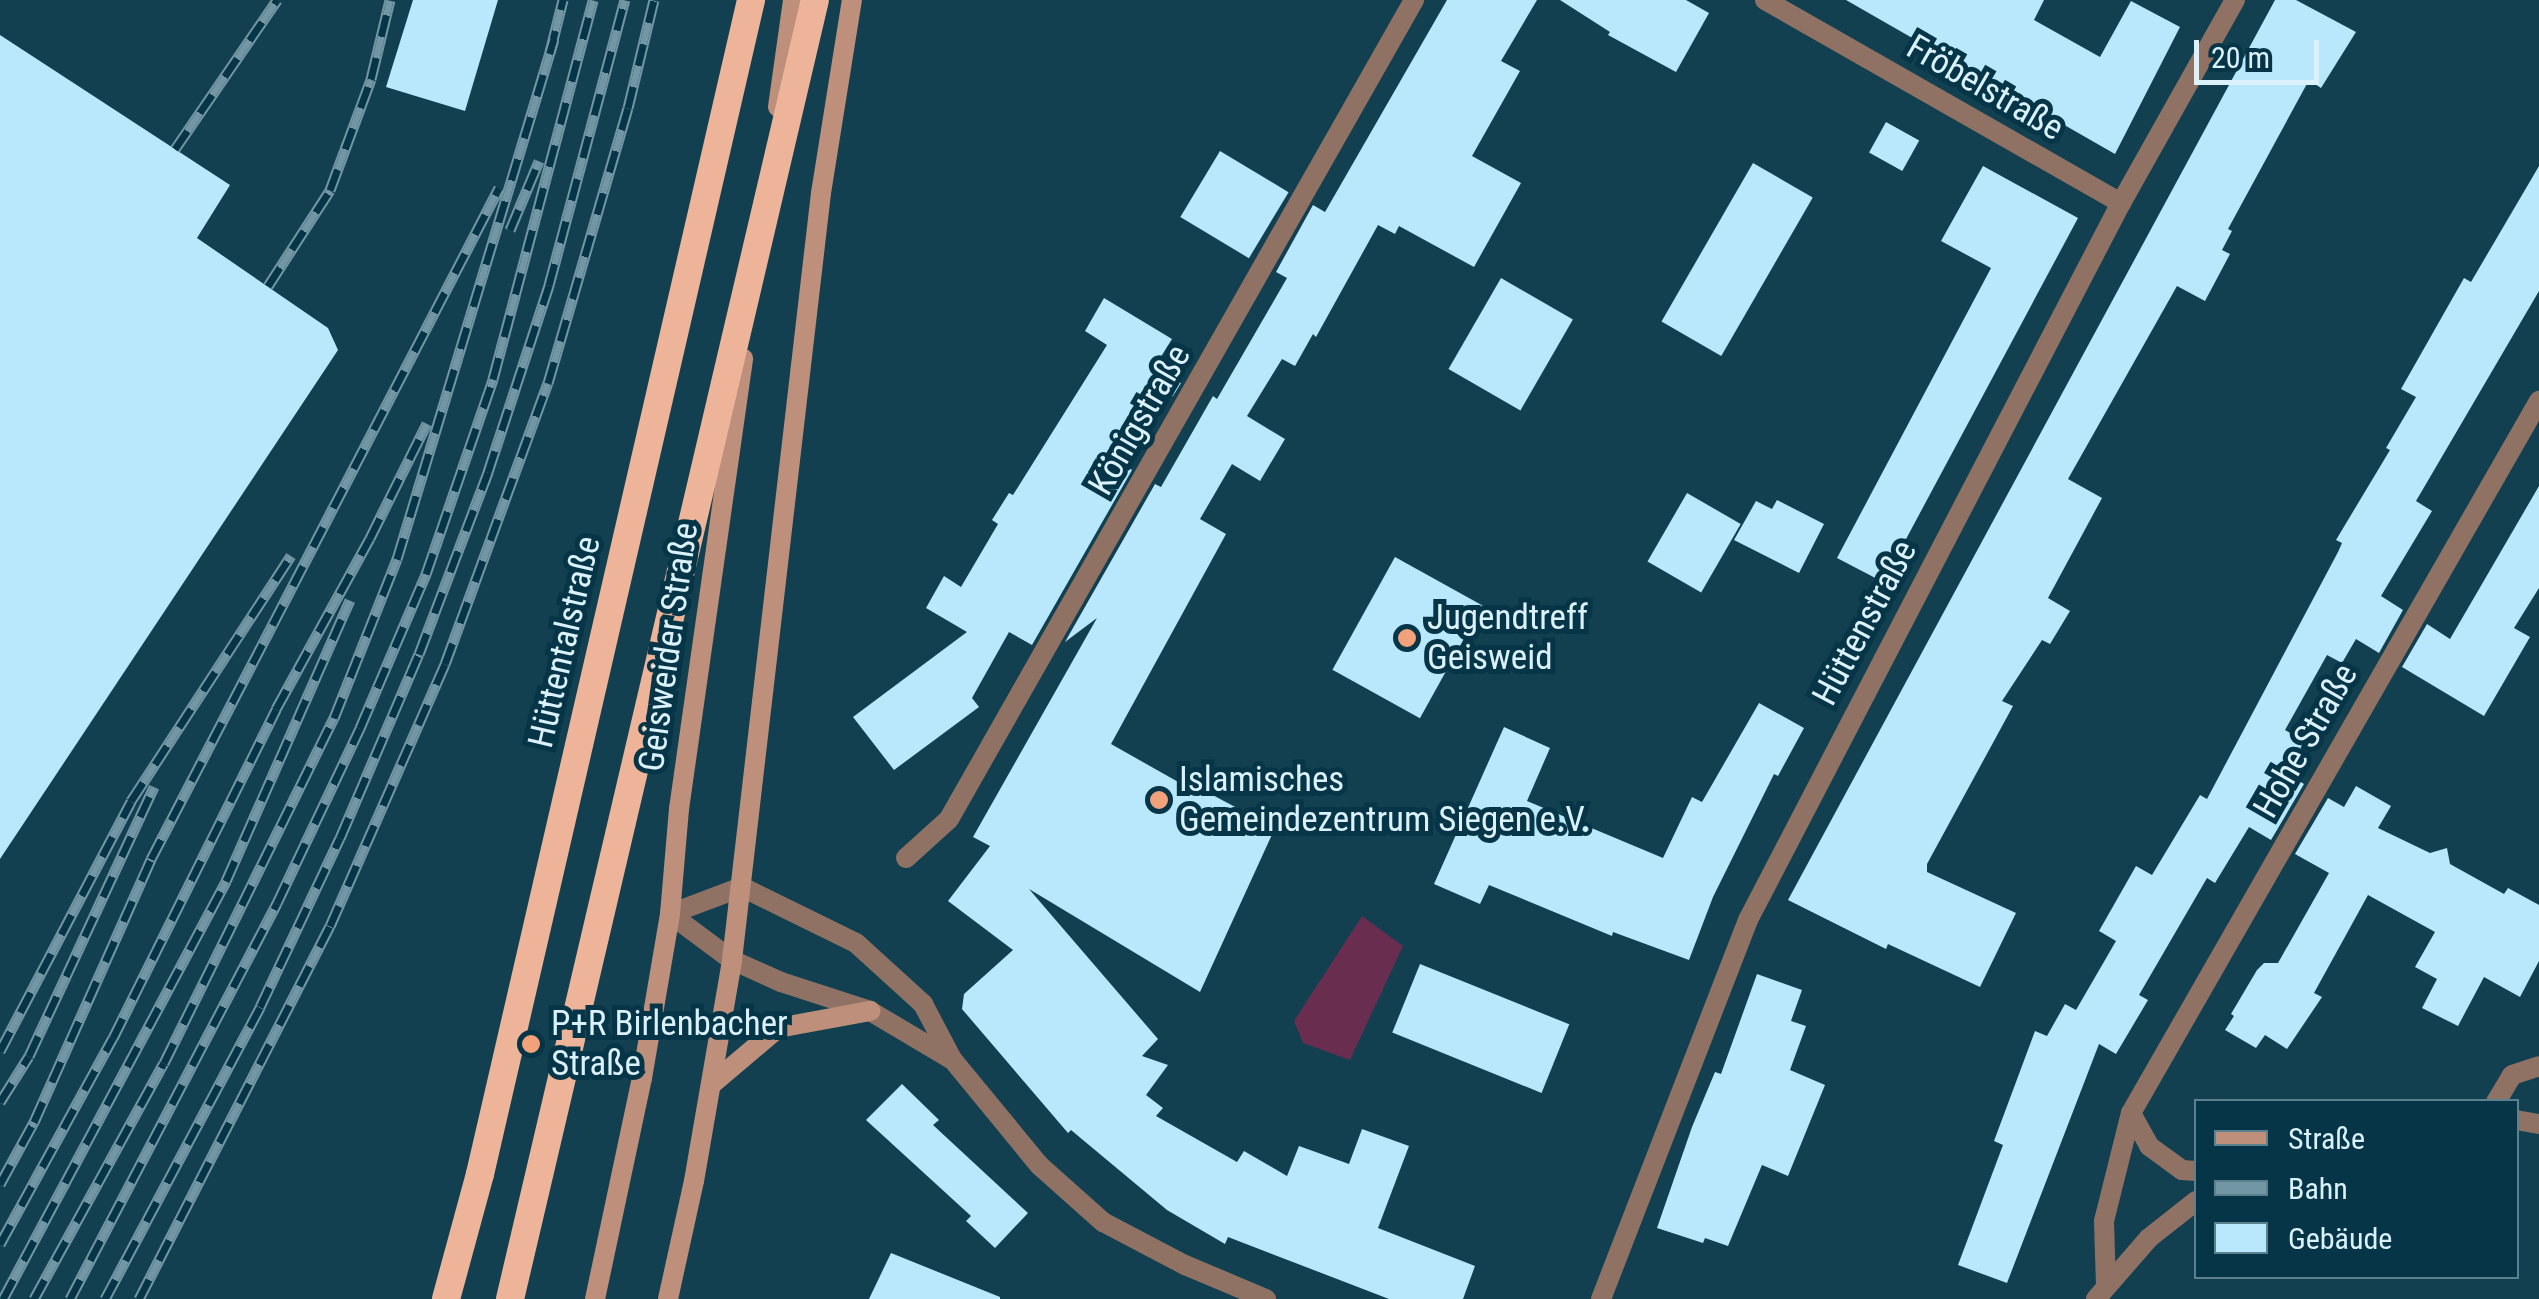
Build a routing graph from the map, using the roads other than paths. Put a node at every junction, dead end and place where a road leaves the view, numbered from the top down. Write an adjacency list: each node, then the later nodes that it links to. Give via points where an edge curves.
1 (751, 0): 23 (highway, Hüttentalstraße)
2 (793, 0): 12 (main road, Geisweider Straße, via 679,809)
3 (815, 0): 24 (highway)
4 (852, 0): 11 (main road, via 821,193)
5 (1414, 0): 10 (street, Königstraße, via 950,819)
6 (1765, 0): 8 (street, Fröbelstraße)
7 (2234, 0): 8 (street, Hüttenstraße)
8 (2120, 203): 28 (street, Hüttenstraße, via 1748,920)
9 (2539, 401): 19 (street, Hohe Straße)
10 (906, 858)
11 (742, 887): 12 (street); 13 (main road); 15 (street, via 856,943 923,1004)
12 (670, 914): 13 (street); 25 (main road, Geisweider Straße)
13 (732, 960): 14 (street); 17 (main road)
14 (870, 1011): 15 (street); 17 (main road, via 778,1028)
15 (952, 1059): 27 (street, via 1039,1165 1103,1222 1184,1266)
16 (2539, 1066): 18 (street, via 2512,1075)
17 (712, 1083): 26 (main road)
18 (2498, 1099)
19 (2131, 1114): 20 (street, via 2150,1146 2182,1170); 22 (street, Hohe Straße, via 2104,1221)
20 (2194, 1171)
21 (2194, 1203): 22 (street, via 2149,1238)
22 (2101, 1292)
23 (446, 1299)
24 (510, 1299)
25 (594, 1299)
26 (668, 1299)
27 (1266, 1299)
28 (1600, 1299)

